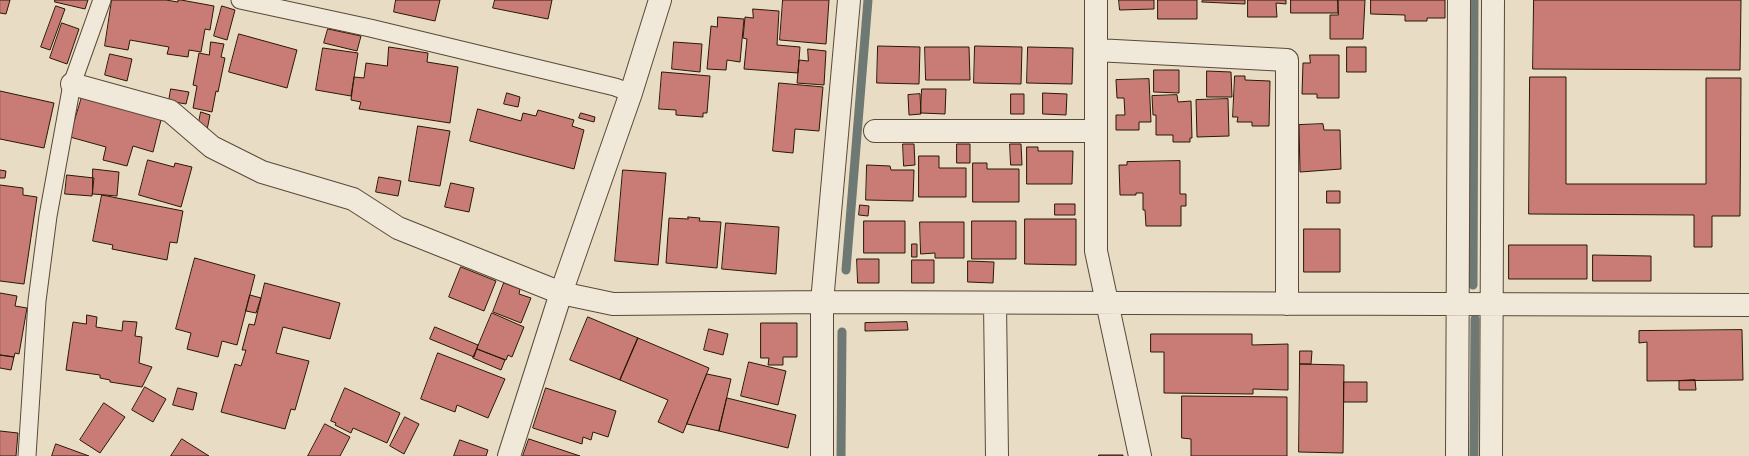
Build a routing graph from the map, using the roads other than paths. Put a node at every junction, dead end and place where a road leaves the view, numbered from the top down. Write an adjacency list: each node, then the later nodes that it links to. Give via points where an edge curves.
1 (102, 0): 9 (lane)
2 (240, 0): 10 (lane, via 378,30)
3 (660, 0): 10 (street)
4 (849, 0): 14 (street)
5 (1096, 0): 8 (street)
6 (1460, 0): 18 (street)
7 (1493, 0): 19 (street)
8 (1096, 50): 12 (street); 17 (street, via 1287,60)
9 (72, 84): 13 (street, via 170,111 212,147 262,172 353,198 398,228); 21 (lane, via 48,216 37,301)
10 (631, 93): 13 (street)
11 (875, 131): 12 (street)
12 (1096, 131): 16 (street, via 1096,251)
13 (562, 293): 14 (street, via 613,304); 22 (street)
14 (822, 302): 15 (street); 23 (street)
15 (995, 303): 16 (street); 24 (street)
16 (1108, 303): 17 (street); 25 (street)
17 (1286, 304): 18 (street)
18 (1458, 305): 19 (street); 26 (street)
19 (1491, 305): 20 (street); 27 (street)
20 (1749, 305)
21 (27, 456)
22 (509, 456)
23 (822, 456)
24 (997, 456)
25 (1140, 456)
26 (1457, 456)
27 (1491, 456)

